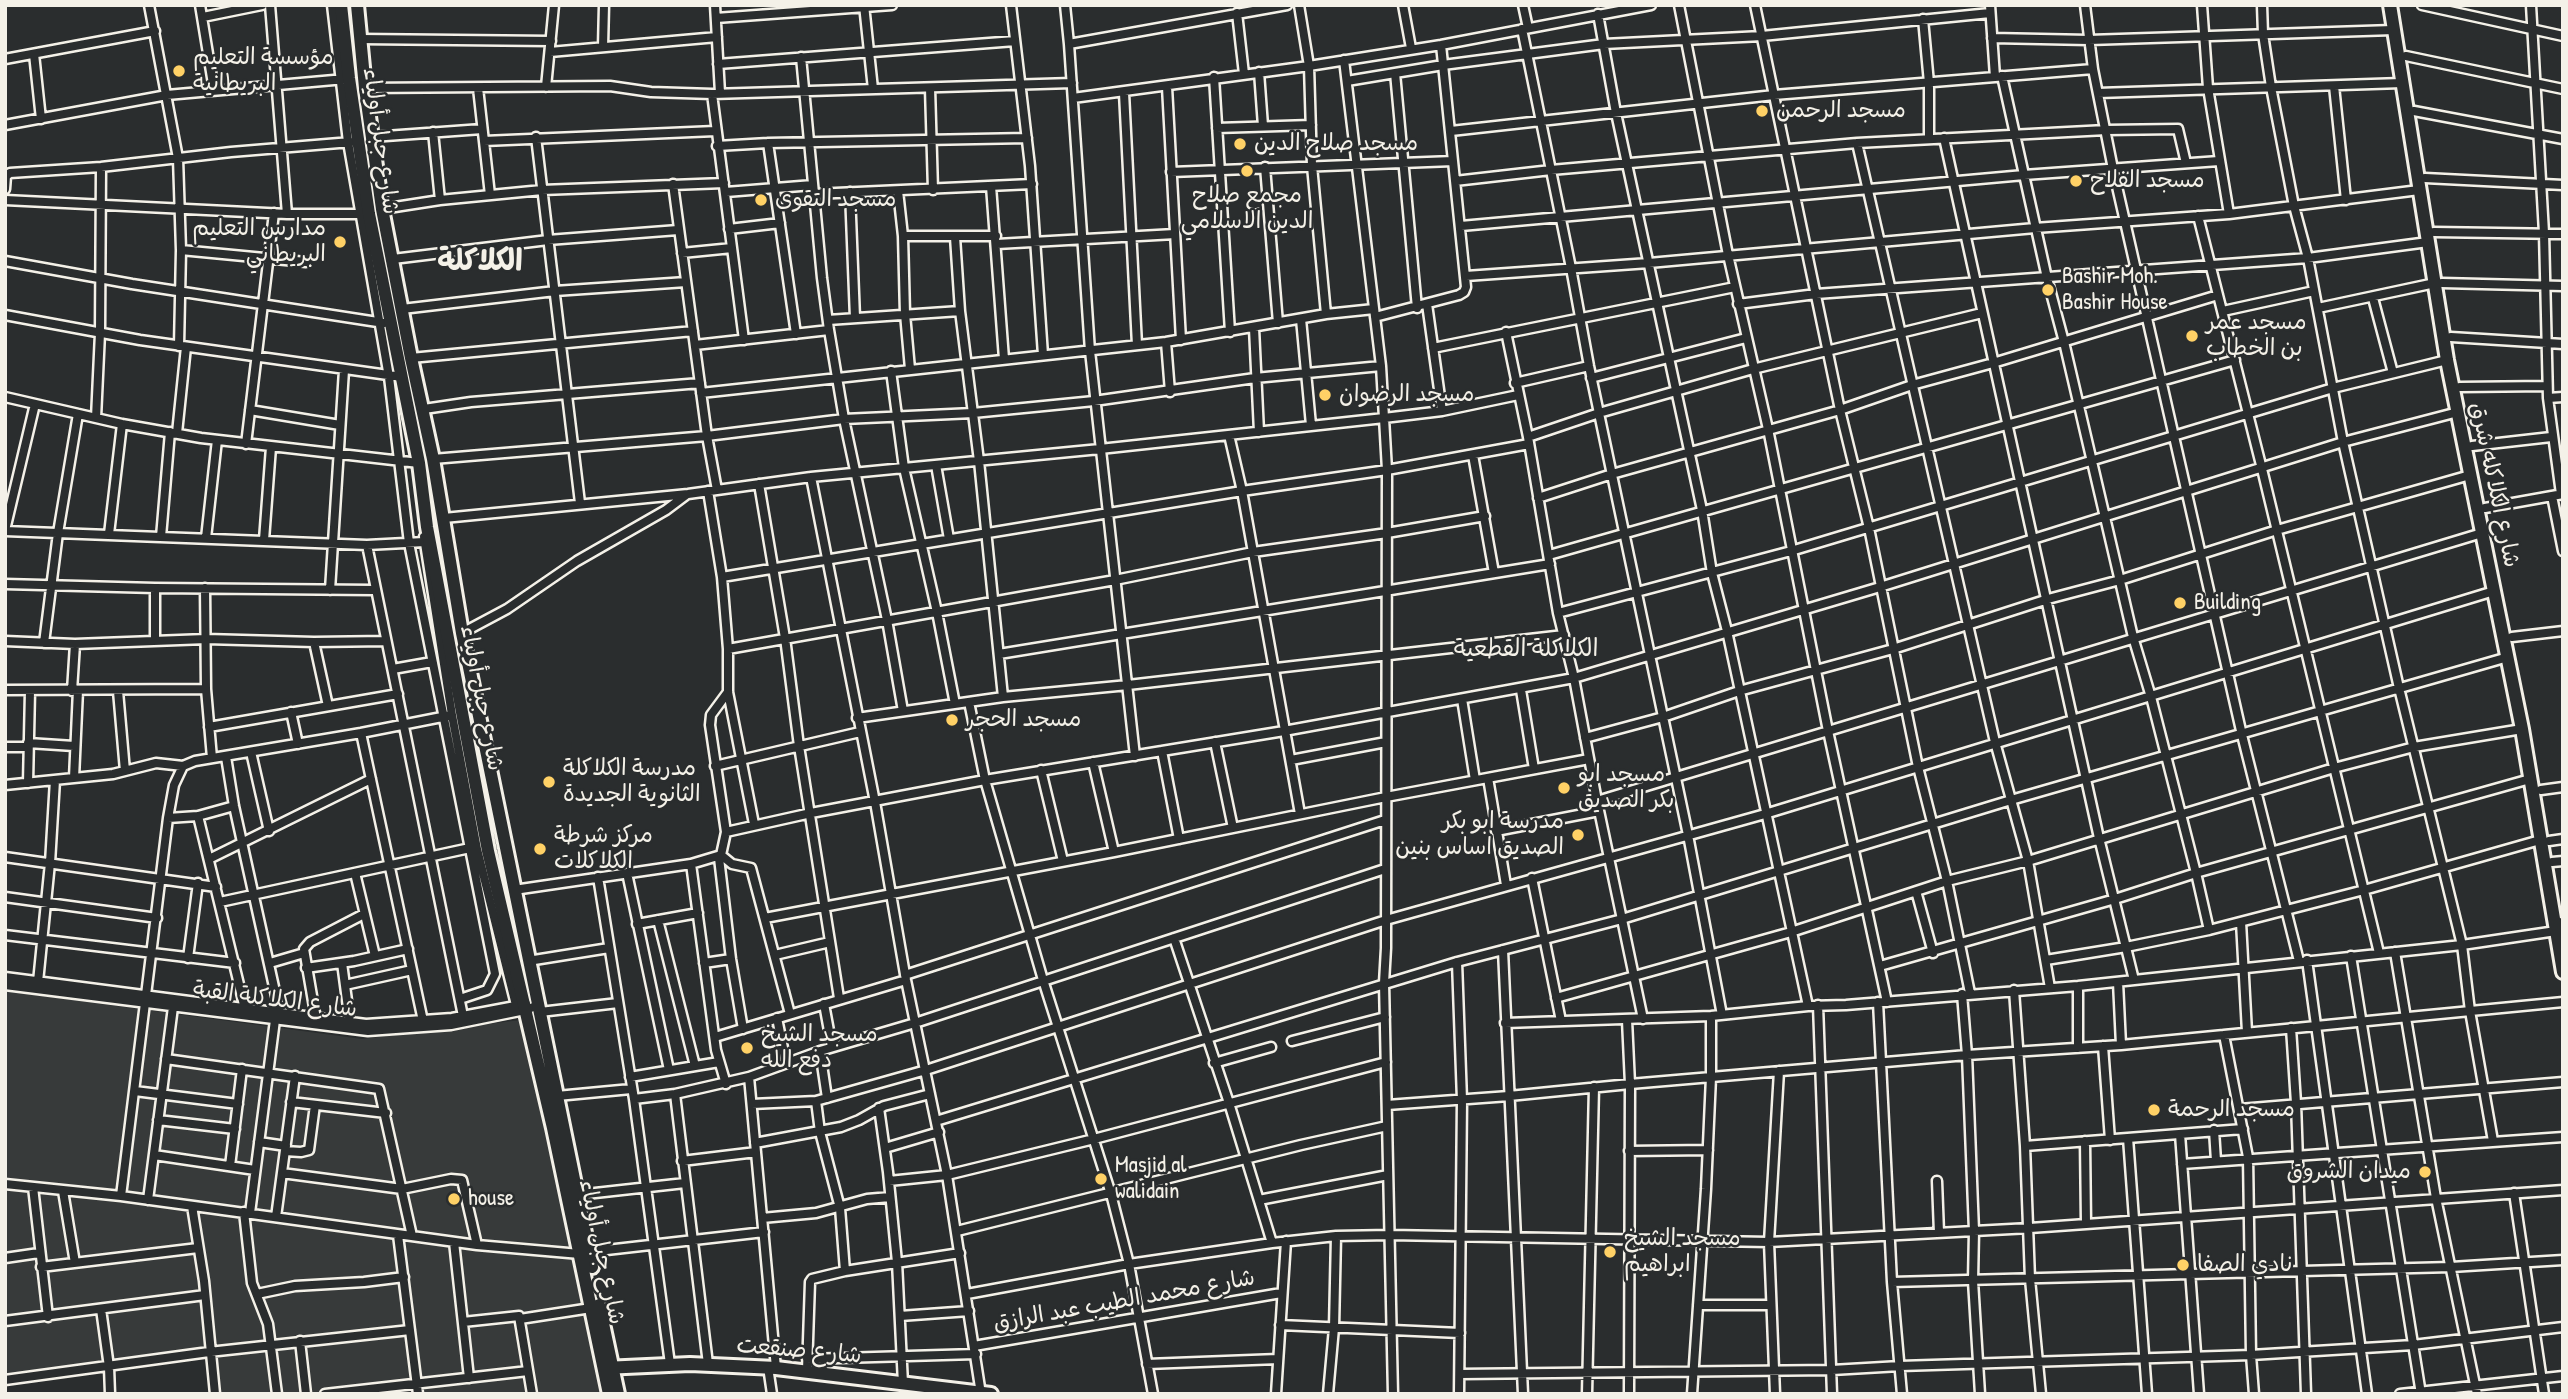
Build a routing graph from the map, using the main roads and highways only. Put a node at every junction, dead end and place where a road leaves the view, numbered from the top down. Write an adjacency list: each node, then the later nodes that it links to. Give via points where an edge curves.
1 (341, 5): 11 (main road, شارع جبل أولياء, via 344,79 395,377 419,463 426,524 488,851)
2 (357, 5): 11 (main road, شارع جبل أولياء, via 382,209 424,409 462,633 577,1195)
3 (2390, 5): 5 (main road, شارع الكلاكله شرق, via 2419,190)
4 (2398, 5): 5 (main road, شارع الكلاكله شرق)
5 (2431, 237): 6 (main road, شارع الكلاكله شرق)
6 (2439, 283): 7 (main road, شارع الكلاكله شرق, via 2512,637 2541,790); 7 (main road, شارع الكلاكله شرق, via 2447,360)
7 (2545, 840): 8 (main road, شارع الكلاكله شرق); 9 (main road, شارع الكلاكله شرق)
8 (2558, 862): 9 (main road, شارع الكلاكله شرق)
9 (2561, 925): 10 (main road, شارع الكلاكله شرق)
10 (2563, 972)
11 (584, 1253): 12 (main road, شارع جبل أولياء); 12 (main road, شارع جبل أولياء, via 592,1308)
12 (608, 1367): 13 (main road, شارع صنقعت, via 807,1364 903,1384); 14 (main road, شارع جبل أولياء); 15 (main road, شارع جبل أولياء)
13 (985, 1393)
14 (609, 1394)
15 (618, 1394)

